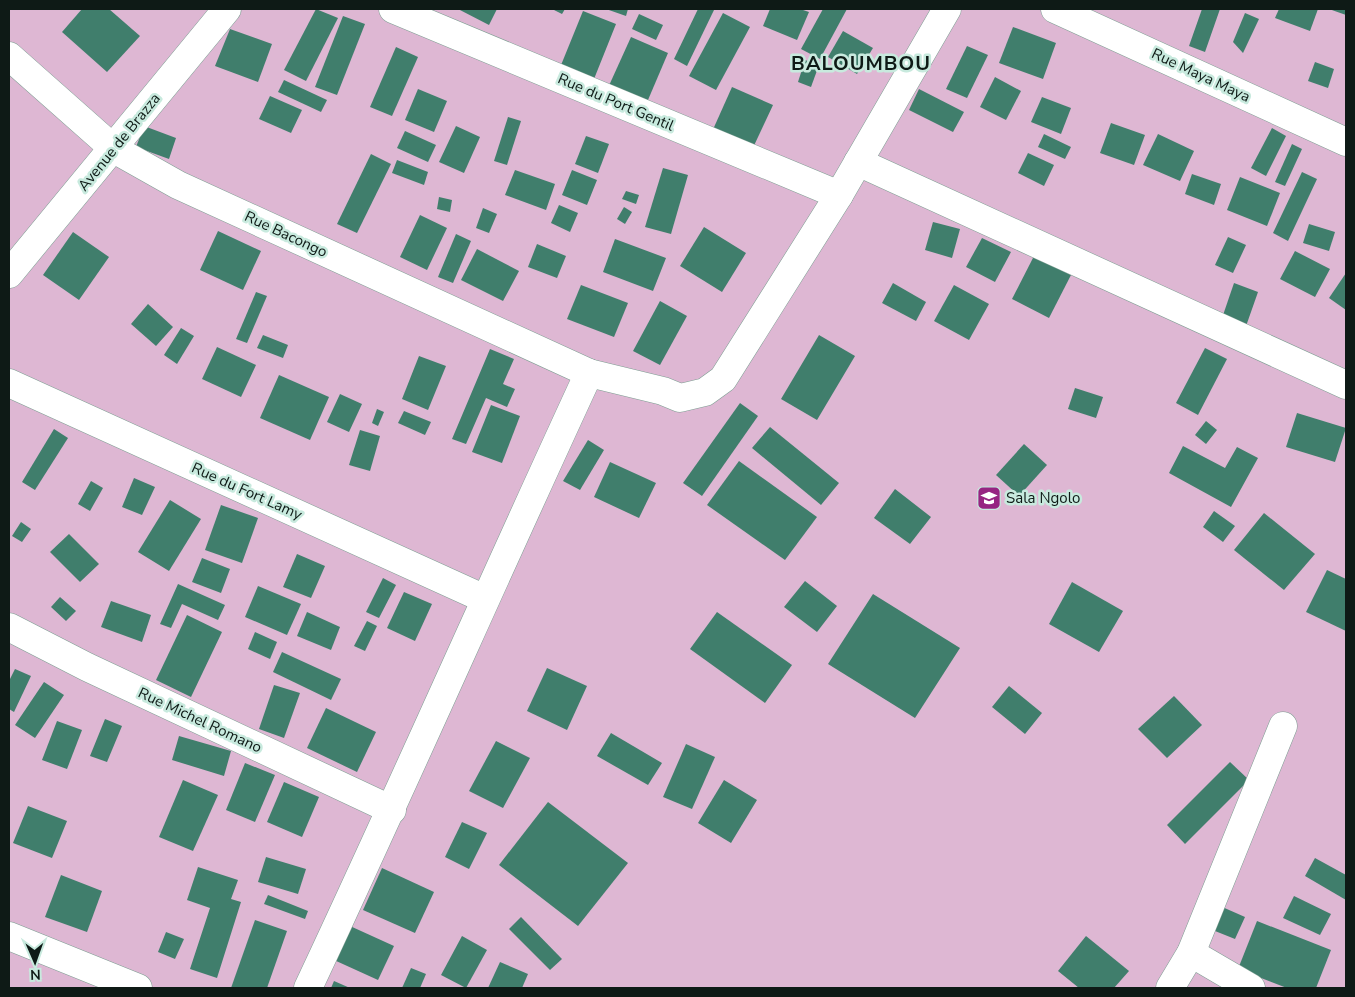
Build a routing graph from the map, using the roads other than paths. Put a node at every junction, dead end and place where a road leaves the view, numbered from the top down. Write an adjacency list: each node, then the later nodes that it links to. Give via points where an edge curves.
1 (228, 9): 7 (street, Avenue de Brazza)
2 (393, 9): 9 (street, Rue du Port Gentil)
3 (947, 9): 8 (street, Rue Bacongo)
4 (1055, 9): 6 (street, Rue Maya Maya)
5 (9, 56): 7 (street, Rue Bacongo)
6 (1346, 142)
7 (114, 149): 10 (street, Avenue de Brazza); 11 (street, Rue Bacongo, via 178,185)
8 (858, 162): 9 (street, Rue Bacongo); 13 (street)
9 (839, 195): 11 (street, Rue Bacongo, via 723,379 705,392 680,398 663,390)
10 (9, 274)
11 (589, 373): 14 (street)
12 (9, 383): 14 (street, Rue du Fort Lamy)
13 (1346, 385)
14 (485, 599): 17 (street)
15 (9, 627): 17 (street, Rue Michel Romano)
16 (1283, 726): 19 (street)
17 (392, 810): 21 (street)
18 (12, 946): 20 (street)
19 (1191, 953): 22 (street); 23 (street)
20 (138, 988)
21 (308, 988)
22 (1170, 988)
23 (1251, 988)

